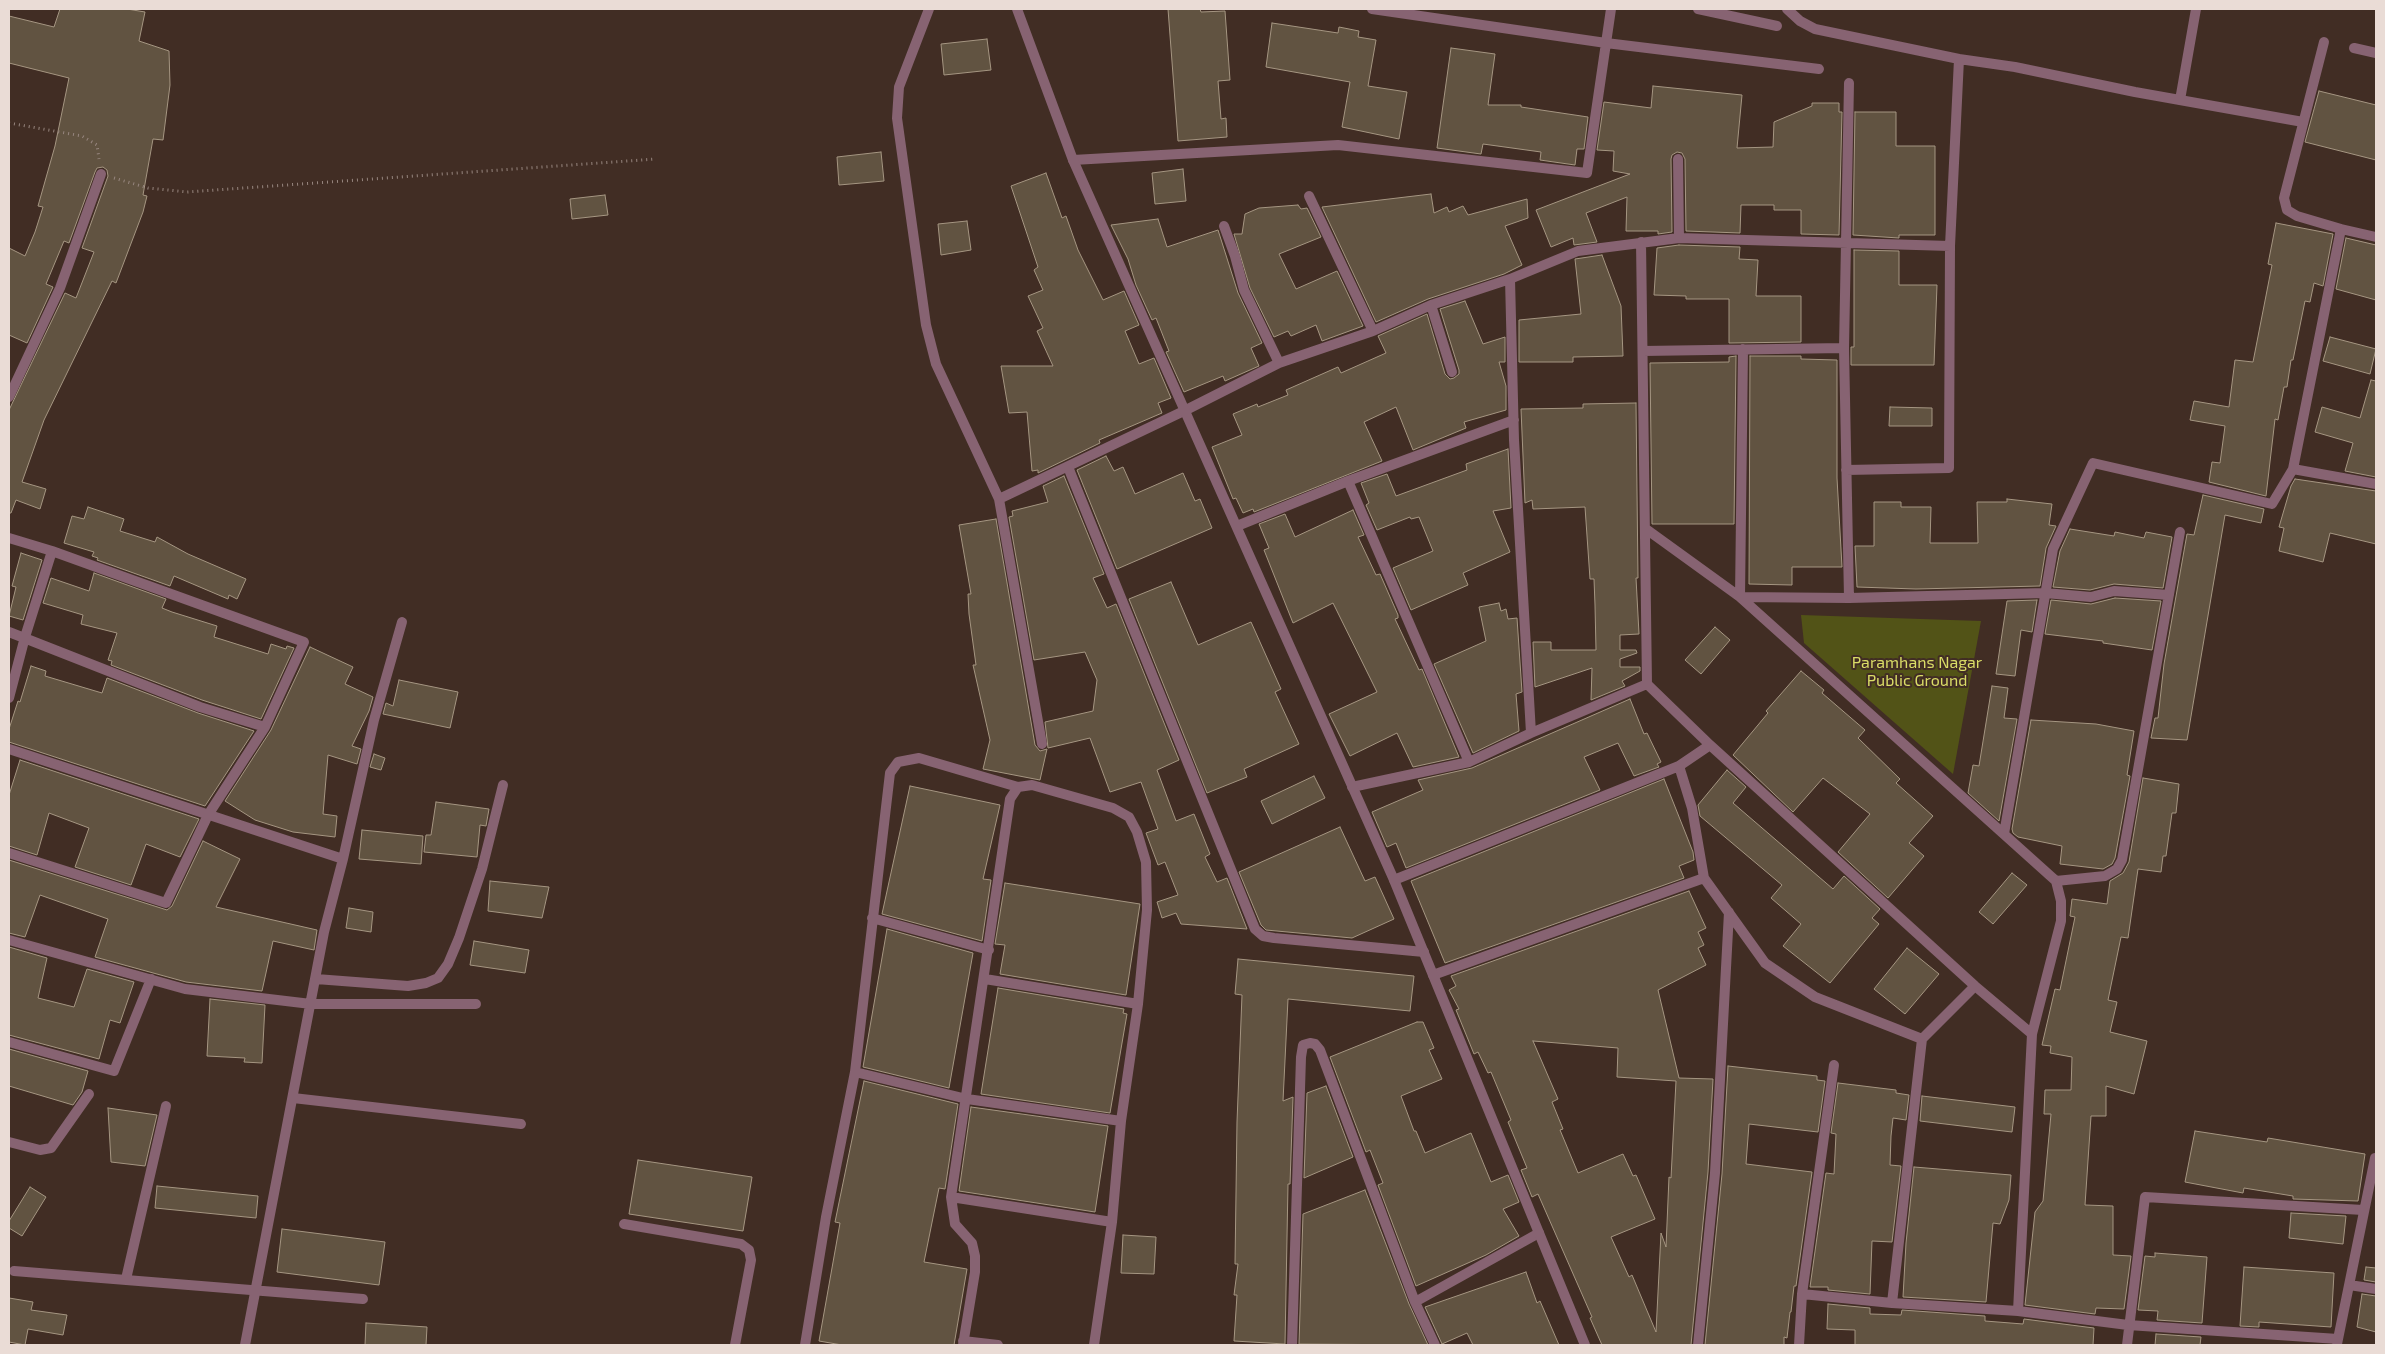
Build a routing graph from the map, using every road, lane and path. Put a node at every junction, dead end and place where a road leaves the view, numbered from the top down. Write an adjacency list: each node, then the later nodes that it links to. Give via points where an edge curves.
1 (929, 9): 47 (street, via 899,87 897,118 926,324 936,364)
2 (1017, 9): 21 (street)
3 (1372, 9): 10 (street)
4 (1611, 9): 10 (street)
5 (1698, 9): 8 (street)
6 (1787, 9): 13 (street, via 1815,29)
7 (2196, 9): 16 (street)
8 (1777, 26)
9 (2324, 42): 17 (street)
10 (1606, 43): 14 (street); 21 (street, via 1587,173 1338,144)
11 (2354, 48): 12 (street)
12 (2376, 53)
13 (1959, 59): 16 (street); 30 (street)
14 (1819, 68)
15 (1849, 84): 29 (street)
16 (2180, 100): 17 (street)
17 (2303, 122): 25 (street, via 2284,198 2288,210 2297,216)
18 (9, 123): 22 (path, via 82,136 97,144)
19 (656, 159): 22 (path, via 187,192 148,188)
20 (1678, 159): 27 (street)
21 (1073, 160): 40 (street)
22 (101, 174): 39 (street, via 60,288)
23 (1308, 196): 33 (street)
24 (1224, 226): 37 (street, via 1244,290)
25 (2341, 229): 26 (street); 43 (street)
26 (2376, 236)
27 (1679, 238): 28 (street); 29 (street)
28 (1641, 242): 31 (street, via 1578,251); 36 (street)
29 (1847, 243): 30 (street); 34 (street)
30 (1950, 246): 44 (street, via 1949,468)
31 (1510, 279): 32 (street); 41 (street)
32 (1431, 305): 33 (street); 38 (street)
33 (1373, 331): 37 (street)
34 (1844, 348): 35 (street); 44 (street)
35 (1743, 349): 36 (street); 55 (street)
36 (1643, 351): 49 (street)
37 (1279, 362): 40 (street)
38 (1452, 372)
39 (9, 398)
40 (1186, 410): 42 (street); 48 (street)
41 (1514, 420): 45 (street); 63 (street)
42 (1068, 467): 47 (street); 83 (street, via 1255,928 1263,936 1274,938)
43 (2293, 469): 46 (street); 53 (street, via 2272,504 2093,463 2053,549)
44 (1846, 470): 56 (street)
45 (1348, 481): 48 (street); 67 (street)
46 (2376, 484)
47 (999, 498): 64 (street)
48 (1237, 526): 71 (street)
49 (1646, 529): 55 (street); 60 (street)
50 (2180, 532): 54 (street)
51 (9, 538): 52 (street)
52 (52, 551): 59 (street); 62 (street, via 304,642)
53 (2045, 593): 54 (street, via 2090,597 2114,591); 56 (street); 73 (street)
54 (2169, 596): 78 (street, via 2122,860 2117,869 2105,876)
55 (1740, 597): 56 (street); 73 (street)
56 (1849, 598)
57 (402, 622): 75 (street, via 374,720)
58 (9, 632): 59 (street)
59 (25, 637): 61 (street); 62 (street, via 200,707)
60 (1647, 684): 63 (street); 65 (street)
61 (9, 698)
62 (265, 727): 72 (street)
63 (1531, 732): 67 (street)
64 (1042, 744)
65 (1710, 745): 68 (street); 88 (street)
66 (9, 749): 72 (street)
67 (1469, 762): 71 (street)
68 (1679, 766): 76 (street, via 1692,808); 77 (street)
69 (503, 785): 86 (street, via 482,869 459,938 438,978 408,986)
70 (1018, 786): 80 (street, via 919,758 898,762 890,773); 82 (street, via 1010,799); 91 (street, via 1032,785 1113,808 1129,817 1146,862 1147,889)
71 (1352, 787): 77 (street)
72 (208, 815): 74 (street, via 166,903); 75 (street)
73 (2004, 834): 78 (street)
74 (9, 853)
75 (344, 859): 86 (street, via 324,932)
76 (1704, 878): 79 (street); 84 (street)
77 (1394, 880): 83 (street)
78 (2056, 881): 92 (street, via 2061,900 2061,921)
79 (1729, 912): 93 (street, via 1765,963 1795,985 1815,998); 131 (street, via 1715,1172)
80 (872, 918): 82 (street); 96 (street)
81 (9, 940): 85 (street)
82 (989, 950): 87 (street)
83 (1424, 952): 84 (street)
84 (1433, 975): 109 (street)
85 (151, 979): 89 (street, via 185,989); 94 (street, via 114,1071)
86 (316, 979): 89 (street)
87 (985, 979): 91 (street); 99 (street)
88 (1975, 986): 92 (street); 93 (street)
89 (311, 1004): 90 (street); 98 (street)
90 (476, 1004)
91 (1138, 1004): 101 (street)
92 (2032, 1034): 119 (street)
93 (1922, 1039): 118 (street)
94 (9, 1042)
95 (1834, 1065): 115 (street)
96 (855, 1072): 99 (street); 125 (street)
97 (89, 1094): 103 (street, via 51,1148 40,1150)
98 (293, 1098): 102 (street); 114 (street)
99 (967, 1099): 101 (street); 105 (street)
100 (166, 1106): 111 (street)
101 (1121, 1121): 107 (street)
102 (521, 1124)
103 (9, 1142)
104 (2375, 1158): 106 (street)
105 (952, 1197): 107 (street); 122 (street, via 955,1224 972,1243 975,1256)
106 (2363, 1210): 112 (street); 120 (street, via 2145,1197)
107 (1112, 1222): 127 (street)
108 (624, 1224): 124 (street, via 741,1244 749,1250 751,1260)
109 (1540, 1233): 117 (street); 130 (street)
110 (14, 1270): 111 (street)
111 (126, 1279): 114 (street)
112 (2349, 1285): 113 (street); 121 (street)
113 (2376, 1289)
114 (256, 1290): 116 (street); 123 (street)
115 (1802, 1294): 118 (street); 132 (street)
116 (363, 1298)
117 (1415, 1302): 128 (street, via 1320,1050 1315,1044 1303,1045); 129 (street)
118 (1892, 1303): 119 (street)
119 (2018, 1311): 120 (street)
120 (2128, 1325): 121 (street); 133 (street)
121 (2338, 1342)
122 (963, 1343): 126 (street)
123 (245, 1345)
124 (736, 1345)
125 (805, 1345)
126 (998, 1345)
127 (1094, 1345)
128 (1292, 1345)
129 (1435, 1345)
130 (1585, 1345)
131 (1698, 1345)
132 (1798, 1345)
133 (2127, 1345)

